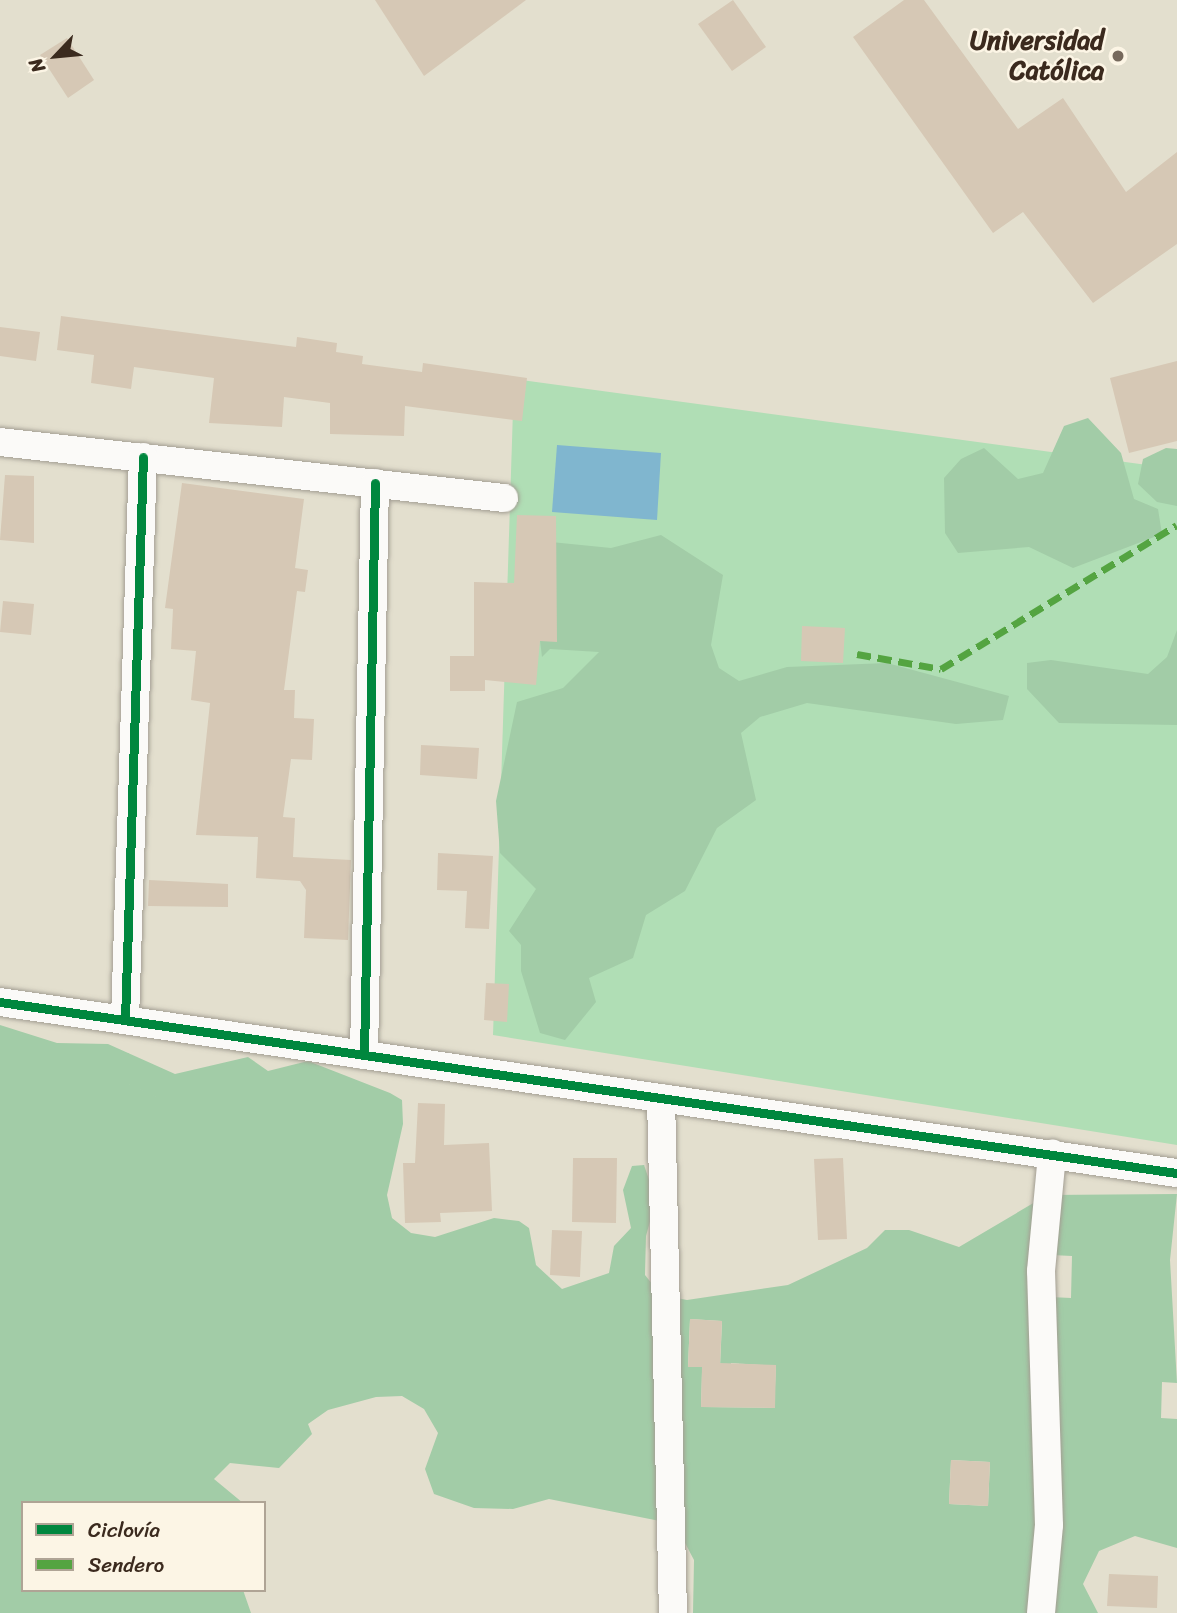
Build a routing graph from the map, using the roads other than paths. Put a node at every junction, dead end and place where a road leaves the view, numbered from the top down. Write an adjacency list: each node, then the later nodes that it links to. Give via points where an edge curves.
1 (0, 442): 2 (street)
2 (142, 457): 3 (street); 6 (street)
3 (374, 483): 4 (street); 7 (street)
4 (504, 498)
5 (0, 1002): 6 (street)
6 (125, 1020): 7 (street)
7 (364, 1055): 8 (street)
8 (661, 1098): 9 (street); 11 (street)
9 (1052, 1154): 10 (street); 12 (street, via 1041,1271 1049,1525)
10 (1177, 1172)
11 (673, 1613)
12 (1041, 1613)

